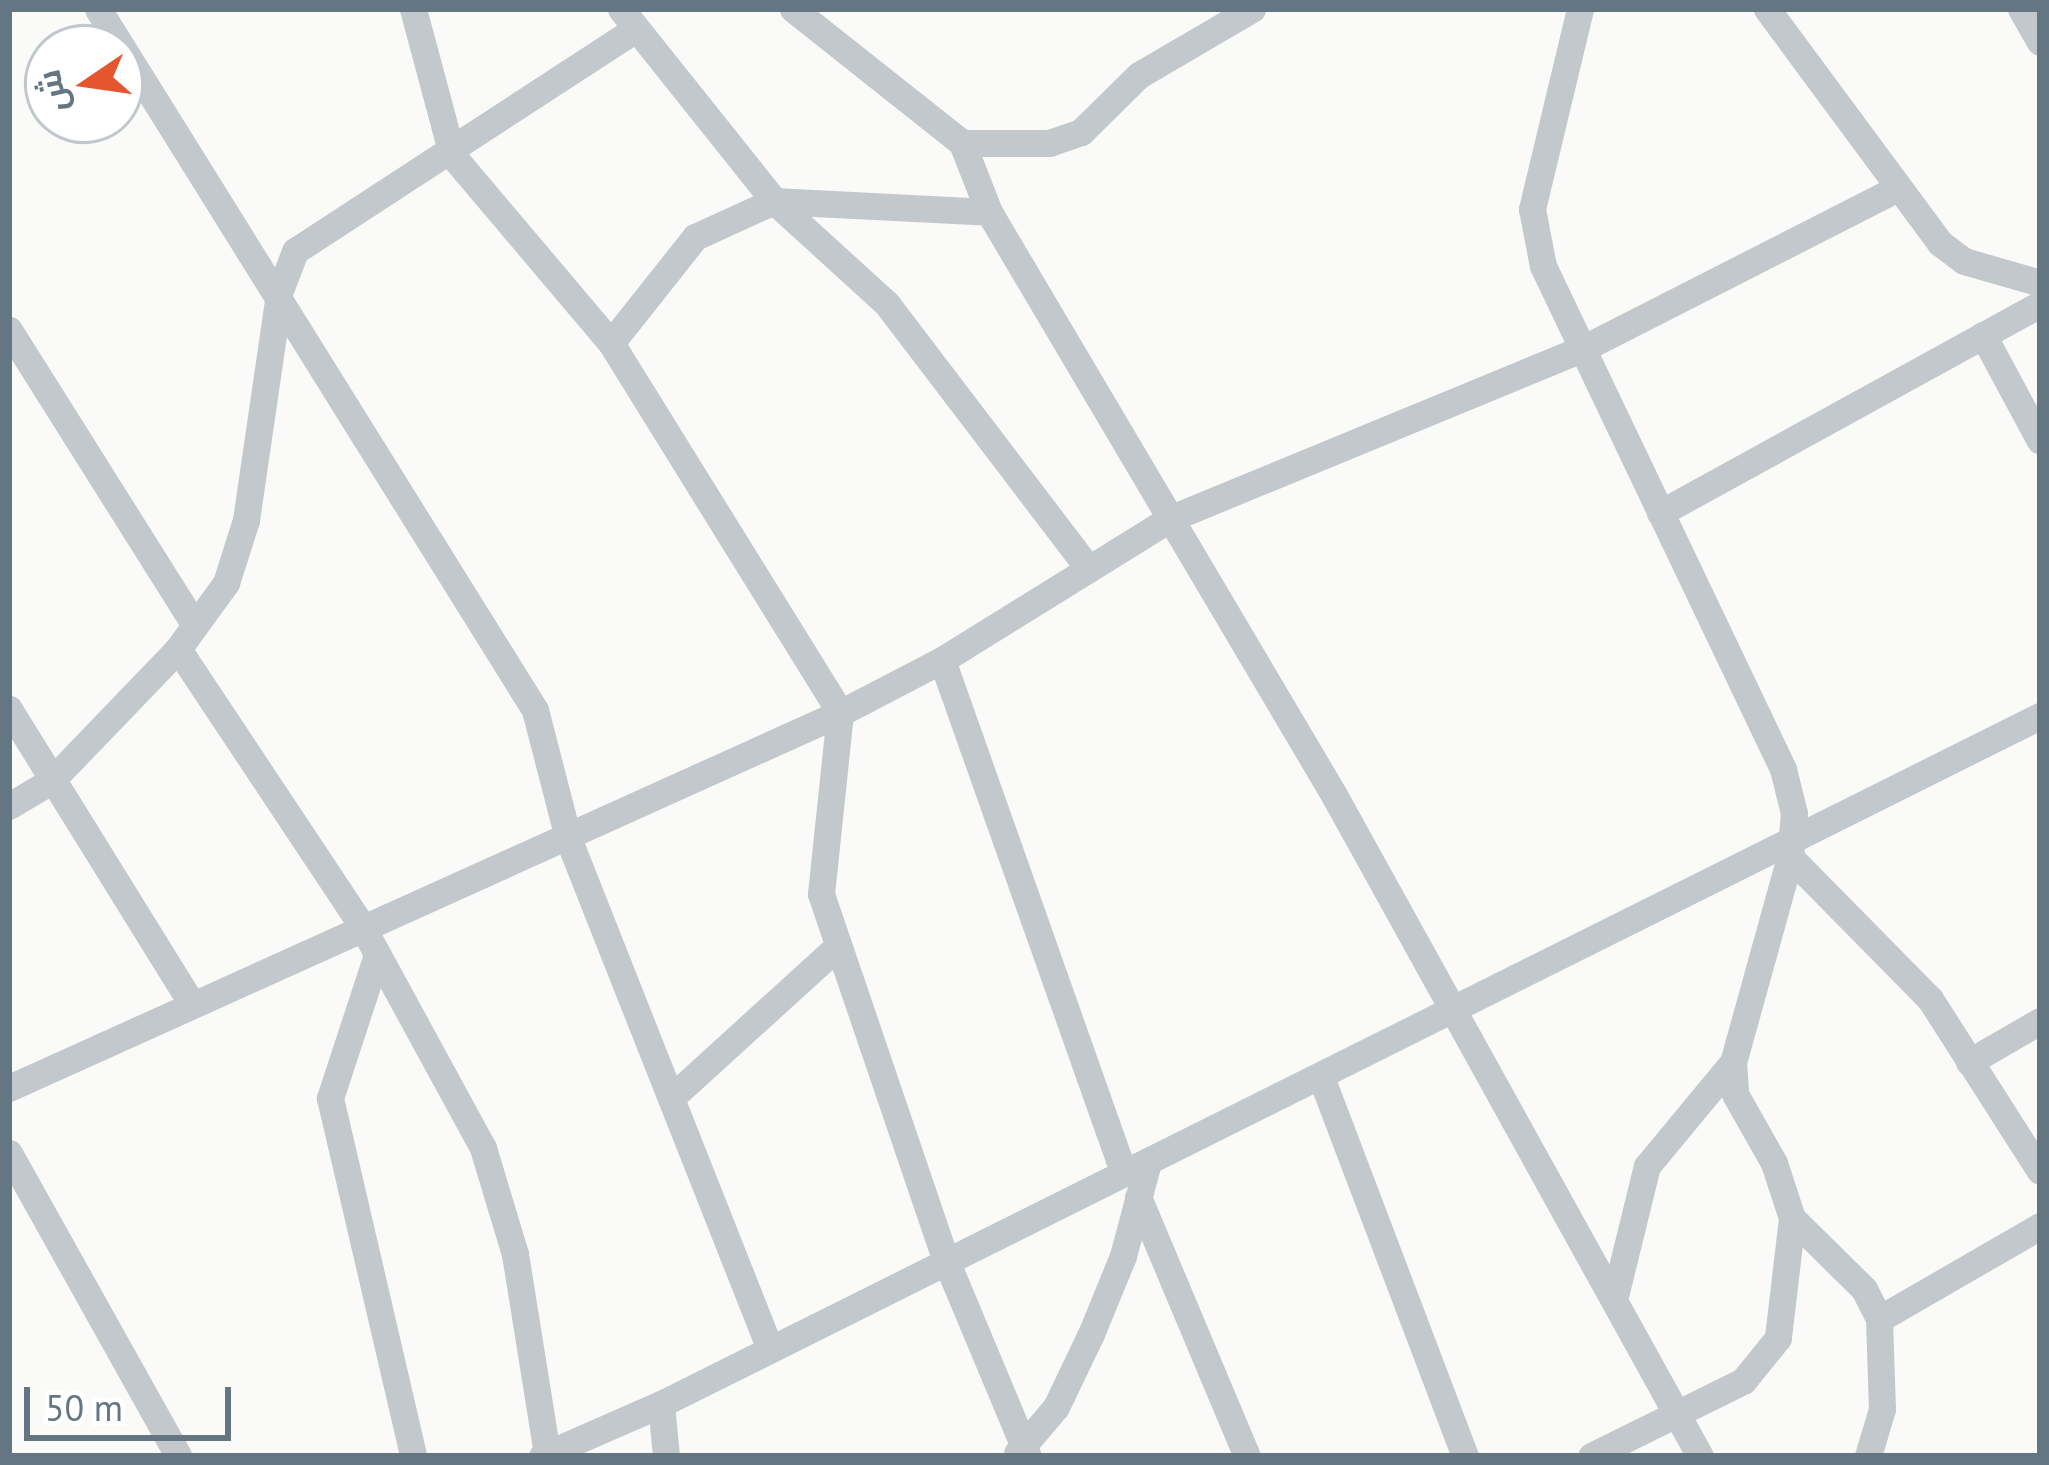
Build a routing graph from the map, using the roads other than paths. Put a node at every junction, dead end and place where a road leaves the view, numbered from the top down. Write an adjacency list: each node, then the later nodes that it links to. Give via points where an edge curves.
1 (98, 9): 16 (street)
2 (413, 9): 11 (street)
3 (794, 9): 10 (street)
4 (1252, 9): 10 (street, via 1138,75 1081,132 1048,143)
5 (1580, 9): 21 (street, via 1532,209 1543,266)
6 (1767, 9): 12 (street)
7 (2021, 9): 9 (street)
8 (627, 20): 11 (street); 13 (street)
9 (2040, 42)
10 (962, 143): 14 (street)
11 (452, 154): 16 (street, via 311,235); 20 (street)
12 (1898, 188): 15 (street, via 1940,243 1964,260); 21 (street)
13 (774, 201): 14 (street); 20 (street, via 694,238); 25 (street, via 887,304)
14 (989, 212): 24 (street)
15 (2040, 283)
16 (279, 293): 26 (street, via 246,520 226,583); 34 (street, via 535,710)
17 (2040, 304): 19 (street)
18 (9, 330): 26 (street)
19 (1983, 335): 22 (street); 23 (street)
20 (611, 343): 30 (street)
21 (1582, 349): 23 (street); 24 (street)
22 (2040, 441)
23 (1660, 513): 35 (street, via 1783,769 1794,814)
24 (1169, 519): 25 (street); 40 (street)
25 (1089, 569): 28 (street)
26 (195, 625): 27 (street)
27 (178, 649): 32 (street); 36 (street)
28 (942, 660): 30 (street); 48 (street)
29 (9, 709): 32 (street)
30 (840, 712): 34 (street); 37 (street, via 820,854)
31 (2040, 716): 35 (street)
32 (51, 781): 33 (street); 39 (street)
33 (9, 806)
34 (568, 838): 36 (street); 46 (street)
35 (1791, 851): 40 (street); 42 (street); 43 (street, via 1916,982)
36 (362, 926): 38 (street); 39 (street)
37 (836, 948): 46 (street); 53 (street)
38 (377, 955): 60 (street, via 483,1148 514,1254); 62 (street, via 330,1098)
39 (192, 1004): 45 (street)
40 (1454, 1012): 44 (street); 54 (street)
41 (2040, 1021): 43 (street)
42 (1733, 1062): 51 (street, via 1735,1094 1774,1163); 54 (street, via 1647,1166)
43 (1969, 1062): 49 (street)
44 (1321, 1077): 48 (street); 65 (street)
45 (9, 1088)
46 (670, 1098): 56 (street)
47 (9, 1153): 61 (street)
48 (1135, 1166): 50 (street); 53 (street)
49 (2040, 1171)
50 (1138, 1197): 59 (street, via 1090,1334 1056,1407); 64 (street)
51 (1792, 1218): 55 (street, via 1864,1289); 58 (street, via 1778,1338 1762,1367)
52 (2040, 1226): 55 (street)
53 (945, 1258): 56 (street); 59 (street)
54 (1614, 1300): 58 (street)
55 (1879, 1318): 68 (street, via 1882,1409)
56 (770, 1349): 57 (street)
57 (662, 1404): 60 (street); 63 (street)
58 (1678, 1414): 66 (street); 67 (street)
59 (1022, 1453)
60 (544, 1455)
61 (178, 1456)
62 (413, 1456)
63 (666, 1456)
64 (1246, 1456)
65 (1465, 1456)
66 (1591, 1456)
67 (1700, 1456)
68 (1868, 1456)

